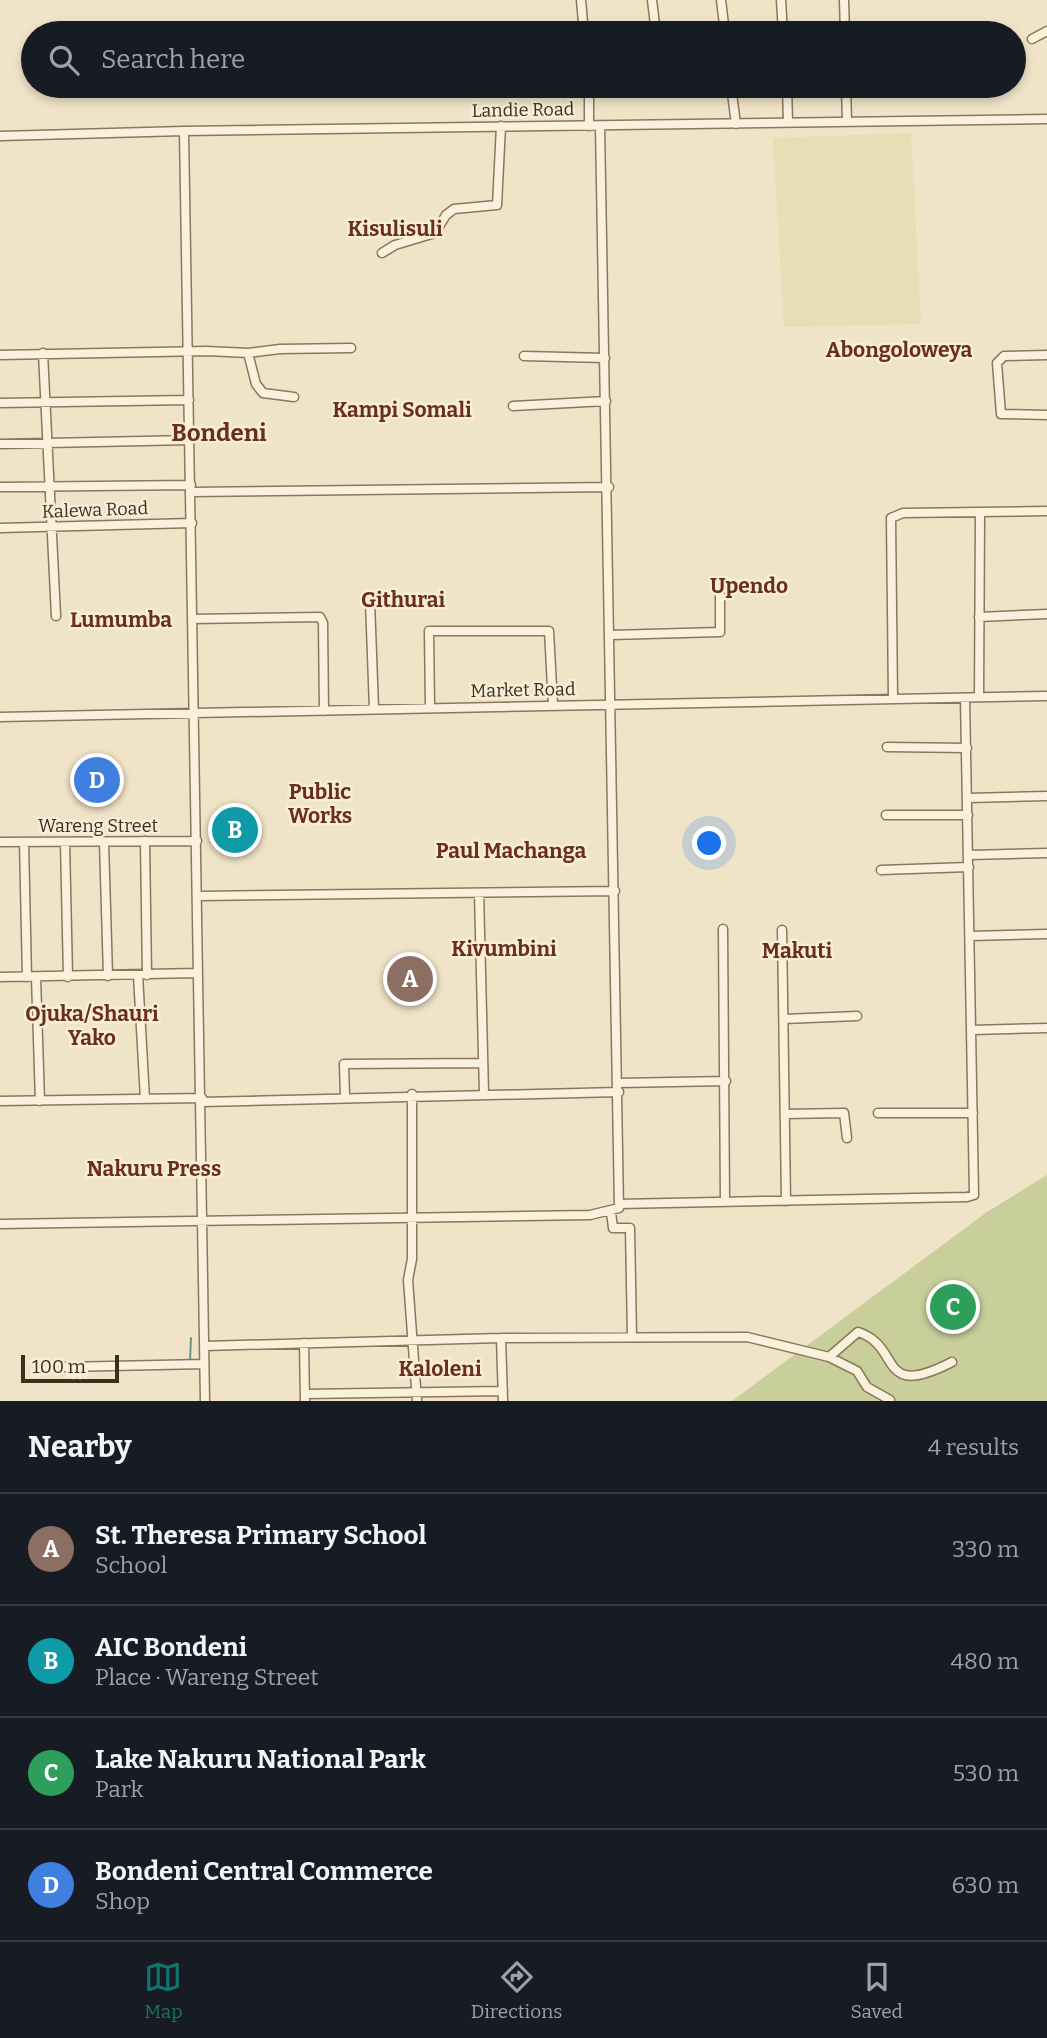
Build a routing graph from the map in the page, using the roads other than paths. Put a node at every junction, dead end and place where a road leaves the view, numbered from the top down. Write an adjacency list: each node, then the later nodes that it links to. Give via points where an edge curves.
1 (580, 0): 6 (street)
2 (652, 0): 7 (street)
3 (721, 0): 8 (street)
4 (781, 0): 9 (street)
5 (844, 0): 10 (street)
6 (583, 21)
7 (655, 21)
8 (724, 21)
9 (782, 21)
10 (845, 21)
11 (1047, 31): 12 (street)
12 (1032, 39)
13 (589, 98): 22 (street)
14 (733, 98): 20 (street)
15 (787, 98): 19 (street)
16 (846, 98): 18 (street)
17 (1047, 119): 18 (street, Landie Road)
18 (847, 121): 19 (street, Landie Road)
19 (788, 122): 20 (street, Landie Road)
20 (736, 124): 23 (street, Landie Road)
21 (502, 126): 22 (street, Landie Road); 24 (street, Landie Road); 26 (street, via 497,205 454,209 435,233)
22 (589, 126): 23 (street, Landie Road)
23 (600, 126): 34 (street)
24 (184, 131): 25 (street, Landie Road); 28 (street)
25 (0, 136)
26 (382, 253)
27 (351, 348): 30 (street)
28 (187, 351): 29 (street); 30 (street); 36 (street)
29 (43, 353): 31 (street); 38 (street)
30 (248, 353): 35 (street, via 263,393)
31 (0, 355)
32 (1047, 355): 41 (street, via 1004,356 997,363 1001,414)
33 (524, 356): 34 (street)
34 (605, 358): 37 (street)
35 (294, 397)
36 (189, 400): 38 (street); 42 (street)
37 (607, 401): 40 (street); 47 (street)
38 (44, 402): 39 (street); 43 (street)
39 (0, 403)
40 (513, 406)
41 (1047, 415)
42 (190, 440): 43 (street); 48 (street)
43 (47, 443): 44 (street); 45 (street)
44 (0, 444)
45 (50, 486): 46 (street); 48 (street); 52 (street)
46 (0, 487)
47 (609, 487): 48 (street); 60 (street)
48 (191, 488): 51 (street)
49 (1047, 511): 50 (street)
50 (980, 514): 58 (street); 64 (street, via 903,513 891,518)
51 (192, 523): 52 (street, Kalewa Road); 59 (street)
52 (52, 527): 53 (street, Kalewa Road); 57 (street)
53 (0, 528)
54 (720, 582): 60 (street, via 720,632)
55 (370, 601): 68 (street)
56 (1047, 614): 58 (street)
57 (56, 616)
58 (979, 617): 62 (street)
59 (192, 619): 69 (street, via 320,617); 70 (street)
60 (611, 635): 65 (street)
61 (1047, 696): 62 (street, Market Road)
62 (979, 697): 63 (street, Market Road)
63 (965, 698): 64 (street, Market Road); 73 (street)
64 (893, 699): 65 (street, Market Road)
65 (611, 704): 66 (street, Market Road); 88 (street)
66 (553, 705): 67 (street, Market Road); 67 (street, via 548,631 464,629 429,631)
67 (430, 708): 68 (street, Market Road)
68 (374, 709): 69 (street, Market Road)
69 (324, 711): 70 (street, Market Road)
70 (195, 715): 71 (street, Market Road); 79 (street)
71 (0, 717)
72 (887, 747): 73 (street)
73 (967, 748): 75 (street)
74 (1047, 796): 75 (street)
75 (968, 798): 77 (street)
76 (886, 815): 77 (street)
77 (968, 815): 85 (street)
78 (145, 841): 79 (street, Wareng Street); 82 (street, Wareng Street); 96 (street)
79 (197, 841): 90 (street)
80 (0, 842): 81 (street, Wareng Street)
81 (24, 842): 83 (street, Wareng Street); 99 (street)
82 (104, 842): 83 (street, Wareng Street); 97 (street)
83 (65, 843): 100 (street)
84 (1047, 853): 85 (street)
85 (970, 855): 86 (street)
86 (969, 867): 87 (street); 94 (street)
87 (881, 870)
88 (615, 891): 89 (street); 107 (street)
89 (480, 893): 90 (street); 105 (street)
90 (199, 896): 95 (street)
91 (723, 929): 106 (street)
92 (782, 930): 102 (street)
93 (1047, 934): 94 (street)
94 (970, 936): 104 (street)
95 (197, 972): 96 (street); 112 (street)
96 (143, 975): 97 (street); 111 (street)
97 (108, 976): 100 (street)
98 (0, 977): 99 (street)
99 (32, 977): 100 (street); 114 (street)
100 (68, 977)
101 (857, 1016): 102 (street)
102 (784, 1019): 117 (street)
103 (1047, 1028): 104 (street)
104 (972, 1030): 116 (street)
105 (483, 1063): 109 (street); 110 (street, via 344,1064)
106 (726, 1081): 107 (street); 120 (street)
107 (619, 1087): 109 (street); 121 (street)
108 (412, 1094): 109 (street); 110 (street); 125 (street)
109 (484, 1094)
110 (345, 1096): 112 (street)
111 (145, 1100): 112 (street); 114 (street)
112 (202, 1100): 123 (street)
113 (0, 1101): 114 (street)
114 (40, 1101)
115 (878, 1113): 116 (street)
116 (973, 1113): 119 (street, via 974,1195)
117 (785, 1114): 118 (street, via 844,1112); 119 (street)
118 (847, 1138)
119 (786, 1201): 120 (street)
120 (725, 1202): 121 (street)
121 (619, 1204): 122 (street)
122 (612, 1220): 125 (street); 126 (street, via 630,1228)
123 (202, 1222): 124 (street); 125 (street); 130 (street)
124 (0, 1224)
125 (411, 1224): 128 (street, via 408,1280)
126 (632, 1337): 127 (street); 131 (street, via 747,1337)
127 (501, 1338): 128 (street); 135 (street)
128 (414, 1342): 129 (street); 137 (street)
129 (304, 1343): 130 (street); 136 (street)
130 (205, 1346): 133 (street)
131 (829, 1357): 132 (street, via 858,1332 867,1335 900,1381 911,1386 924,1384); 138 (street, via 857,1371 867,1387)
132 (952, 1362)
133 (204, 1364): 134 (street); 139 (street)
134 (64, 1367)
135 (503, 1391): 137 (street); 140 (street)
136 (305, 1397): 137 (street)
137 (417, 1397)
138 (890, 1400)
139 (205, 1401)
140 (503, 1401)

